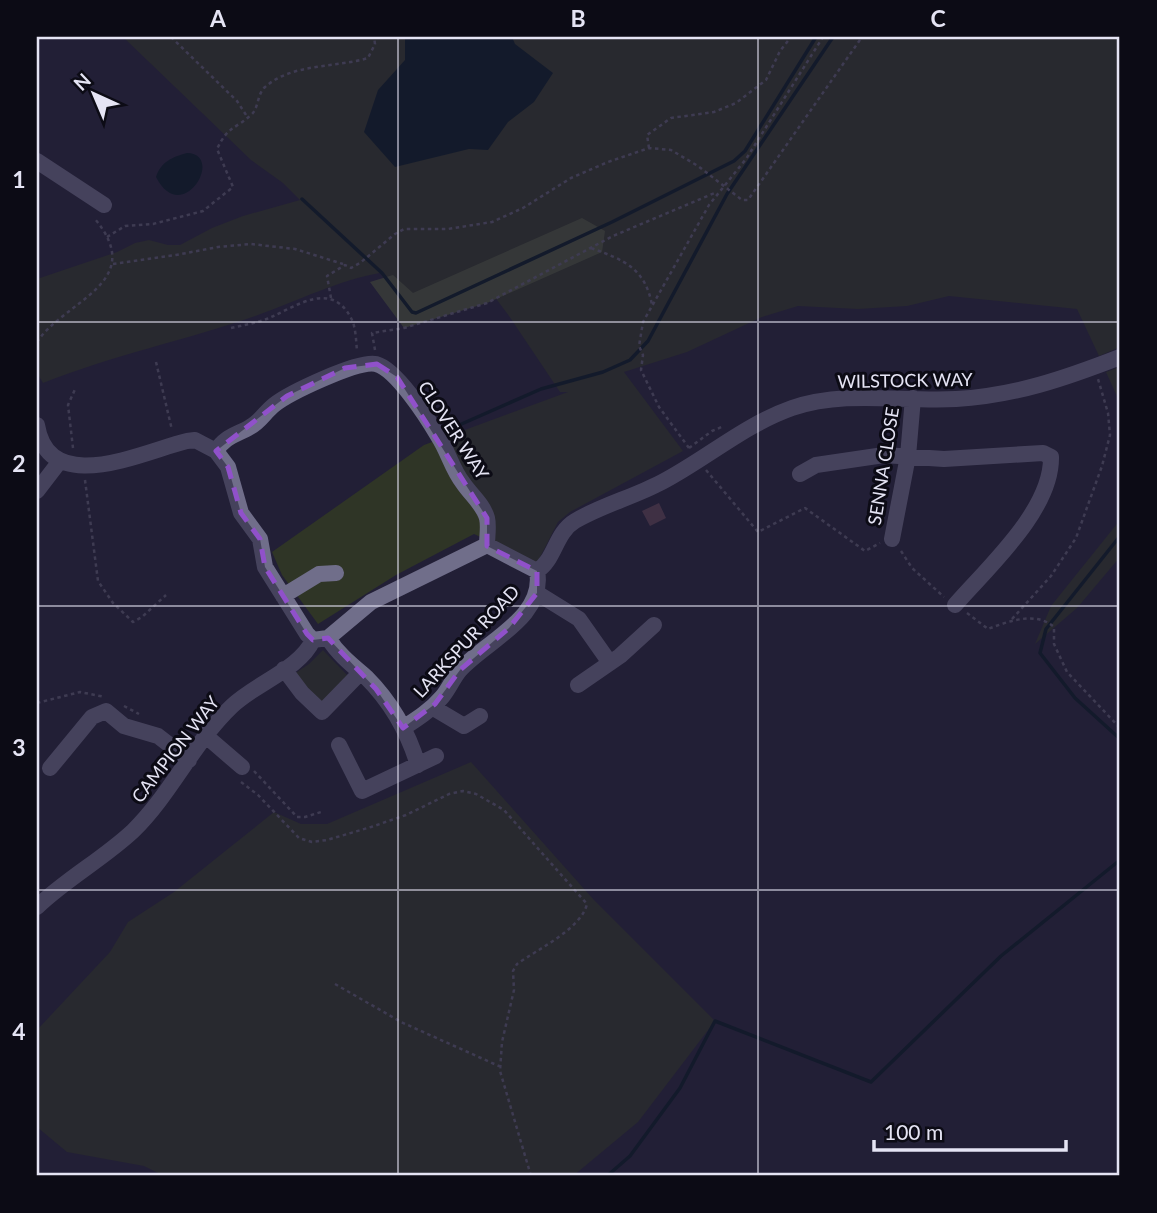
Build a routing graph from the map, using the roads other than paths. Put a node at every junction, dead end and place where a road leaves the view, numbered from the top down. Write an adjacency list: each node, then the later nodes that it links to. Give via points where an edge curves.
1 (37, 161): 2 (street)
2 (99, 212)
3 (1120, 357): 4 (street, WILSTOCK WAY, via 1061,380 1008,393)
4 (913, 398): 7 (street, SENNA CLOSE); 13 (street, WILSTOCK WAY, via 843,398 791,408 749,428 657,485 575,521)
5 (37, 425): 8 (street, via 39,439)
6 (216, 450): 8 (street, via 195,440 129,459 83,465); 12 (street, CLOVER WAY, via 287,396 345,368 377,364 397,377 478,501 487,518); 16 (street, via 228,467 242,513 260,539 265,567)
7 (908, 456): 9 (street, via 816,465); 11 (street, SENNA CLOSE); 17 (street, via 944,459 1043,453 1051,457 1051,471 1028,523)
8 (60, 461): 10 (street)
9 (800, 474)
10 (37, 491)
11 (892, 539)
12 (487, 545): 13 (street); 19 (street, CAMPION WAY, via 371,602)
13 (537, 570): 15 (street, LARKSPUR ROAD)
14 (336, 573): 16 (street, via 319,574)
15 (537, 593): 20 (street, via 579,619); 24 (street, LARKSPUR ROAD, via 516,622 460,670)
16 (283, 596): 19 (street, via 307,634)
17 (955, 605)
18 (653, 625): 20 (street)
19 (321, 639): 21 (street, CAMPION WAY); 22 (street)
20 (610, 663): 23 (street)
21 (284, 669): 22 (street, via 322,712); 27 (street, CAMPION WAY, via 239,700)
22 (360, 673): 26 (street)
23 (578, 685)
24 (432, 707): 25 (street, via 464,726); 26 (street, LARKSPUR ROAD)
25 (480, 716)
26 (403, 728): 31 (street)
27 (206, 736): 30 (street, CAMPION WAY); 33 (street)
28 (339, 745): 31 (street, via 362,791)
29 (436, 756): 31 (street)
30 (189, 760): 32 (street, via 158,736 124,726 106,711 92,717); 34 (street, CAMPION WAY, via 132,832)
31 (418, 765)
32 (50, 768)
33 (247, 768)
34 (37, 905)

